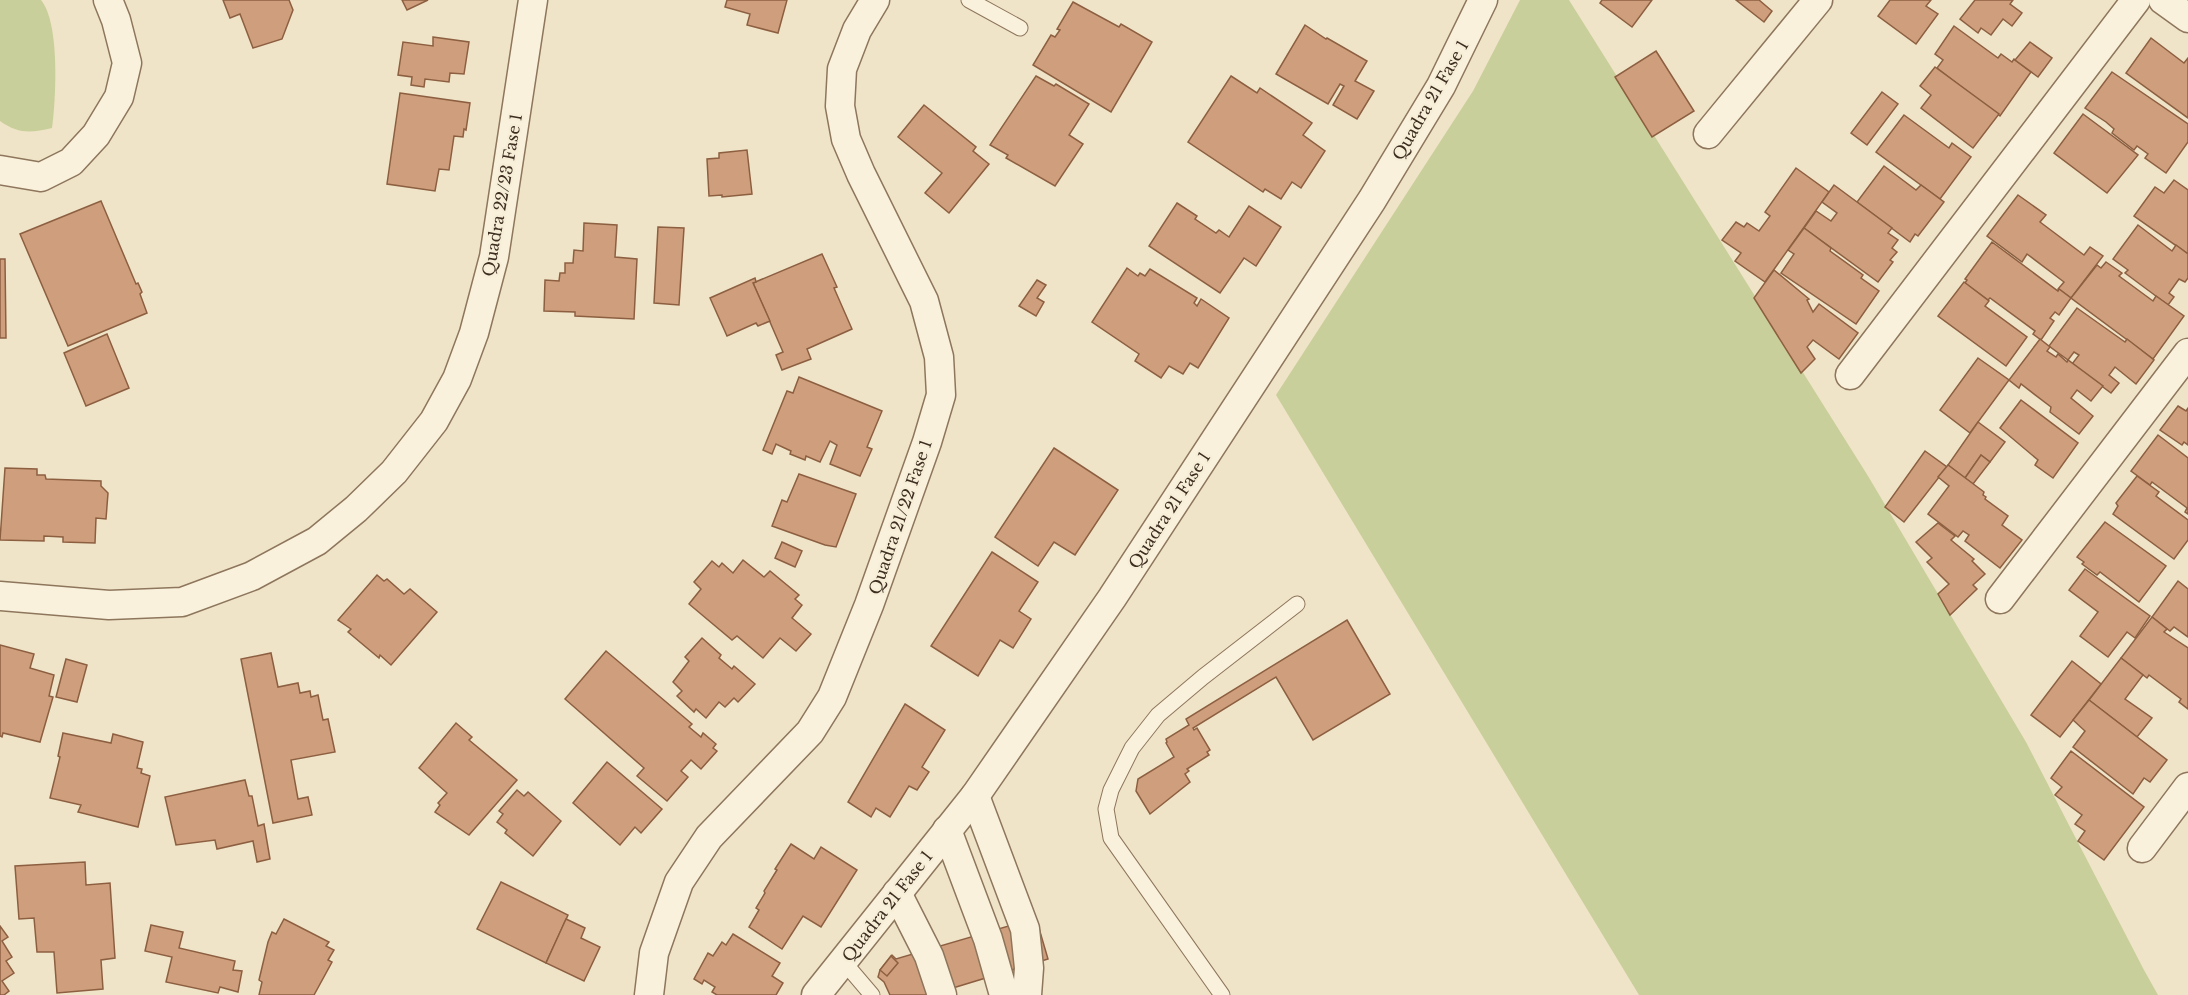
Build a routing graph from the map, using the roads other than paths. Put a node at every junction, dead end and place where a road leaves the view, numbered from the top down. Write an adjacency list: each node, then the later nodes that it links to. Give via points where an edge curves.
1 (108, 0): 12 (street, via 126,63 119,97 96,135 71,162 41,177)
2 (533, 0): 15 (street, Quadra 22/23 Fase 1, via 494,257 474,333 457,379 434,421 394,472 317,541 252,576 182,602 109,605)
3 (875, 0): 24 (street, Quadra 21/22 Fase 1, via 857,30 842,69 840,106 846,139 861,174 924,301 939,357 941,395 869,605 832,697 810,732 709,837 679,882 654,953)
4 (969, 0): 10 (lane)
5 (1483, 0): 19 (street, Quadra 21 Fase 1, via 1441,86 1372,200 1112,598)
6 (1818, 0): 11 (street)
7 (2136, 0): 14 (street)
8 (2163, 0): 9 (street)
9 (2188, 18)
10 (1020, 28)
11 (1708, 134)
12 (0, 170)
13 (2188, 353): 16 (street)
14 (1850, 375)
15 (0, 596)
16 (2000, 599)
17 (1297, 604): 30 (lane, via 1158,715 1132,748 1106,809 1111,838)
18 (2188, 787): 21 (street)
19 (975, 796): 20 (street, Quadra 21 Fase 1); 29 (street, via 1025,928)
20 (947, 830): 22 (street, Quadra 21 Fase 1); 28 (street, via 988,939)
21 (2142, 848)
22 (897, 893): 23 (street, Quadra 21 Fase 1); 27 (street, via 929,956)
23 (843, 961): 25 (street, Quadra 21 Fase 1); 26 (lane)
24 (649, 995)
25 (816, 995)
26 (872, 995)
27 (942, 995)
28 (1004, 995)
29 (1027, 995)
30 (1222, 995)

